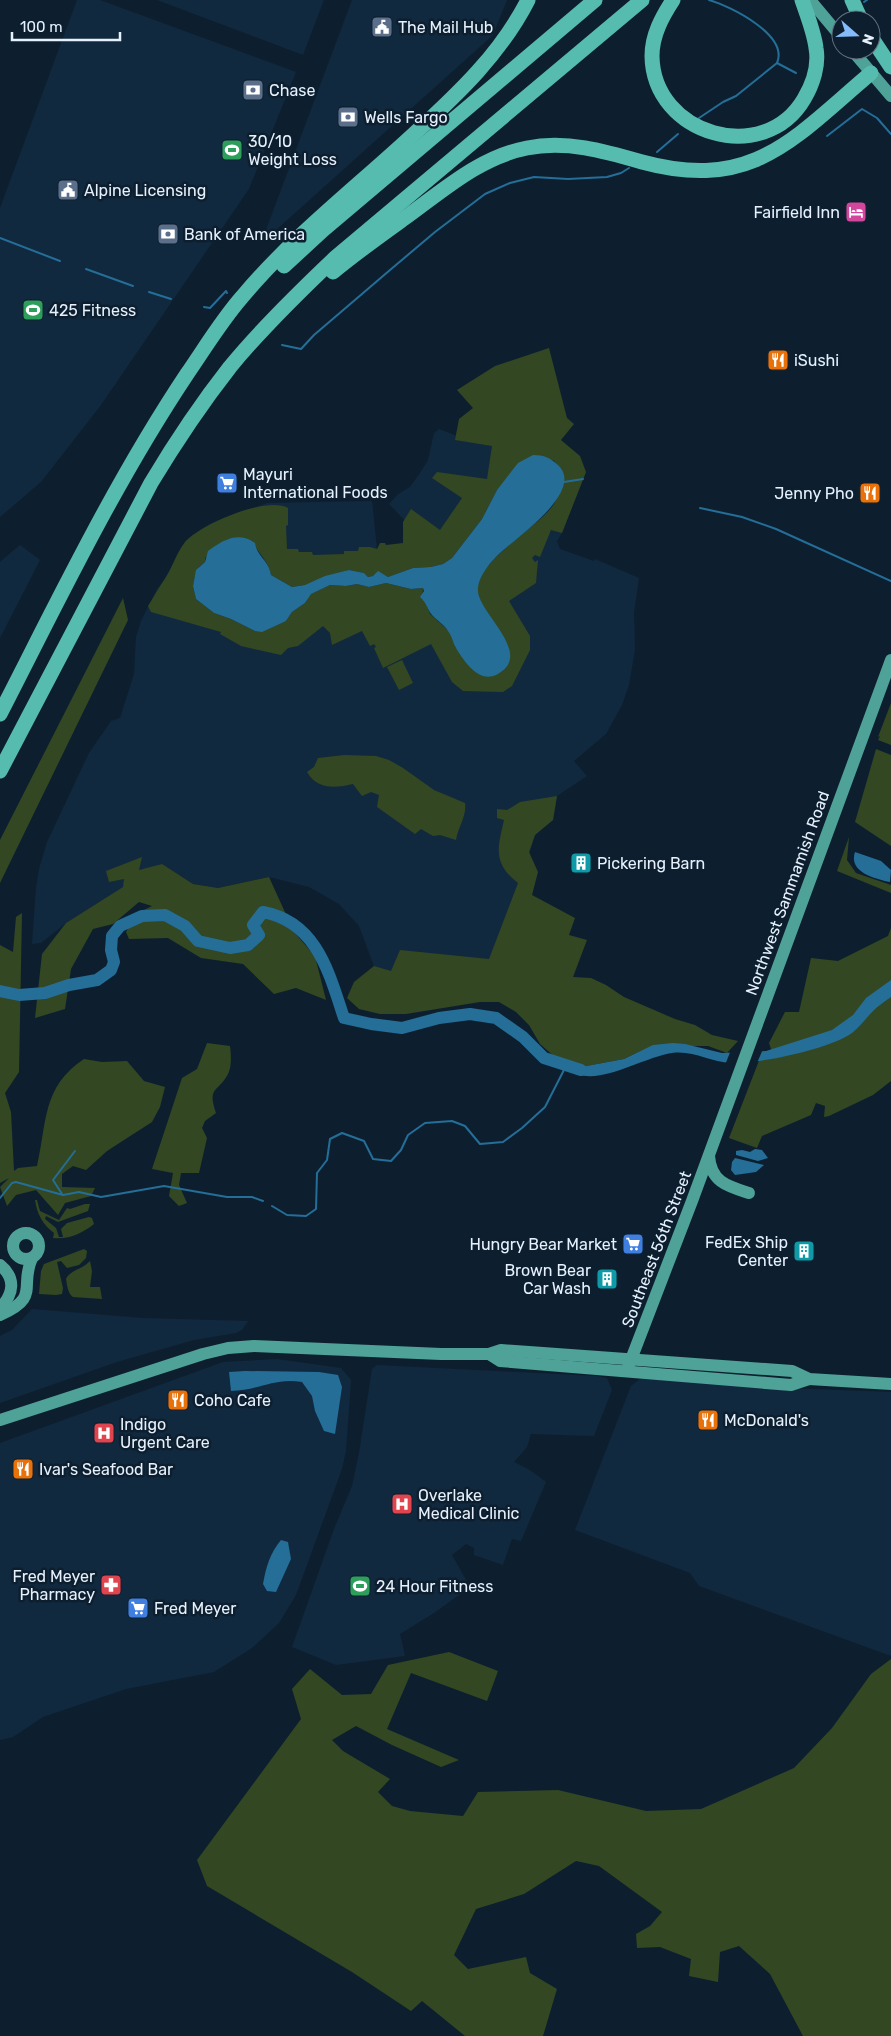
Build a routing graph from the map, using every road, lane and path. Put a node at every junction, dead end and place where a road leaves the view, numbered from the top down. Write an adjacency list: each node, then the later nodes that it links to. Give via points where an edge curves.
1 (528, 0): 14 (highway, via 509,34 479,72 312,225 241,298)
2 (595, 0): 14 (highway, via 290,260 240,312)
3 (642, 0): 13 (highway, via 336,257)
4 (802, 0): 6 (highway, via 816,47 814,76 809,91 782,122 759,132 731,136 707,132 683,118 664,98 658,86 653,44 660,20)
5 (810, 0): 7 (main road)
6 (673, 1)
7 (831, 25)
8 (881, 52): 10 (highway)
9 (860, 60): 11 (main road)
10 (891, 67)
11 (871, 73): 12 (main road); 13 (highway, via 780,148 736,167 678,170 601,150 554,145 493,158 456,180 359,252)
12 (891, 96)
13 (264, 328): 17 (highway, via 206,399 151,483)
14 (169, 402): 16 (highway, via 114,492)
15 (891, 660): 18 (main road, Northwest Sammamish Road)
16 (0, 714)
17 (0, 771)
18 (714, 1138): 19 (main road, Southeast 56th Street)
19 (709, 1154): 20 (main road, via 710,1165 719,1181); 25 (main road, Southeast 56th Street)
20 (749, 1193)
21 (18, 1256): 22 (main road); 22 (main road, via 13,1243 17,1236 28,1232 35,1235 39,1244 39,1250); 24 (main road, via 21,1282 16,1298)
22 (32, 1258): 24 (main road, via 26,1295 18,1306)
23 (0, 1265): 24 (main road, via 9,1274 12,1285)
24 (3, 1312)
25 (630, 1364): 26 (main road, via 792,1372); 26 (main road, via 746,1381 791,1384); 28 (main road, via 500,1361 489,1354 372,1352 282,1346 228,1348)
26 (805, 1377): 27 (main road)
27 (891, 1384)
28 (0, 1420)

